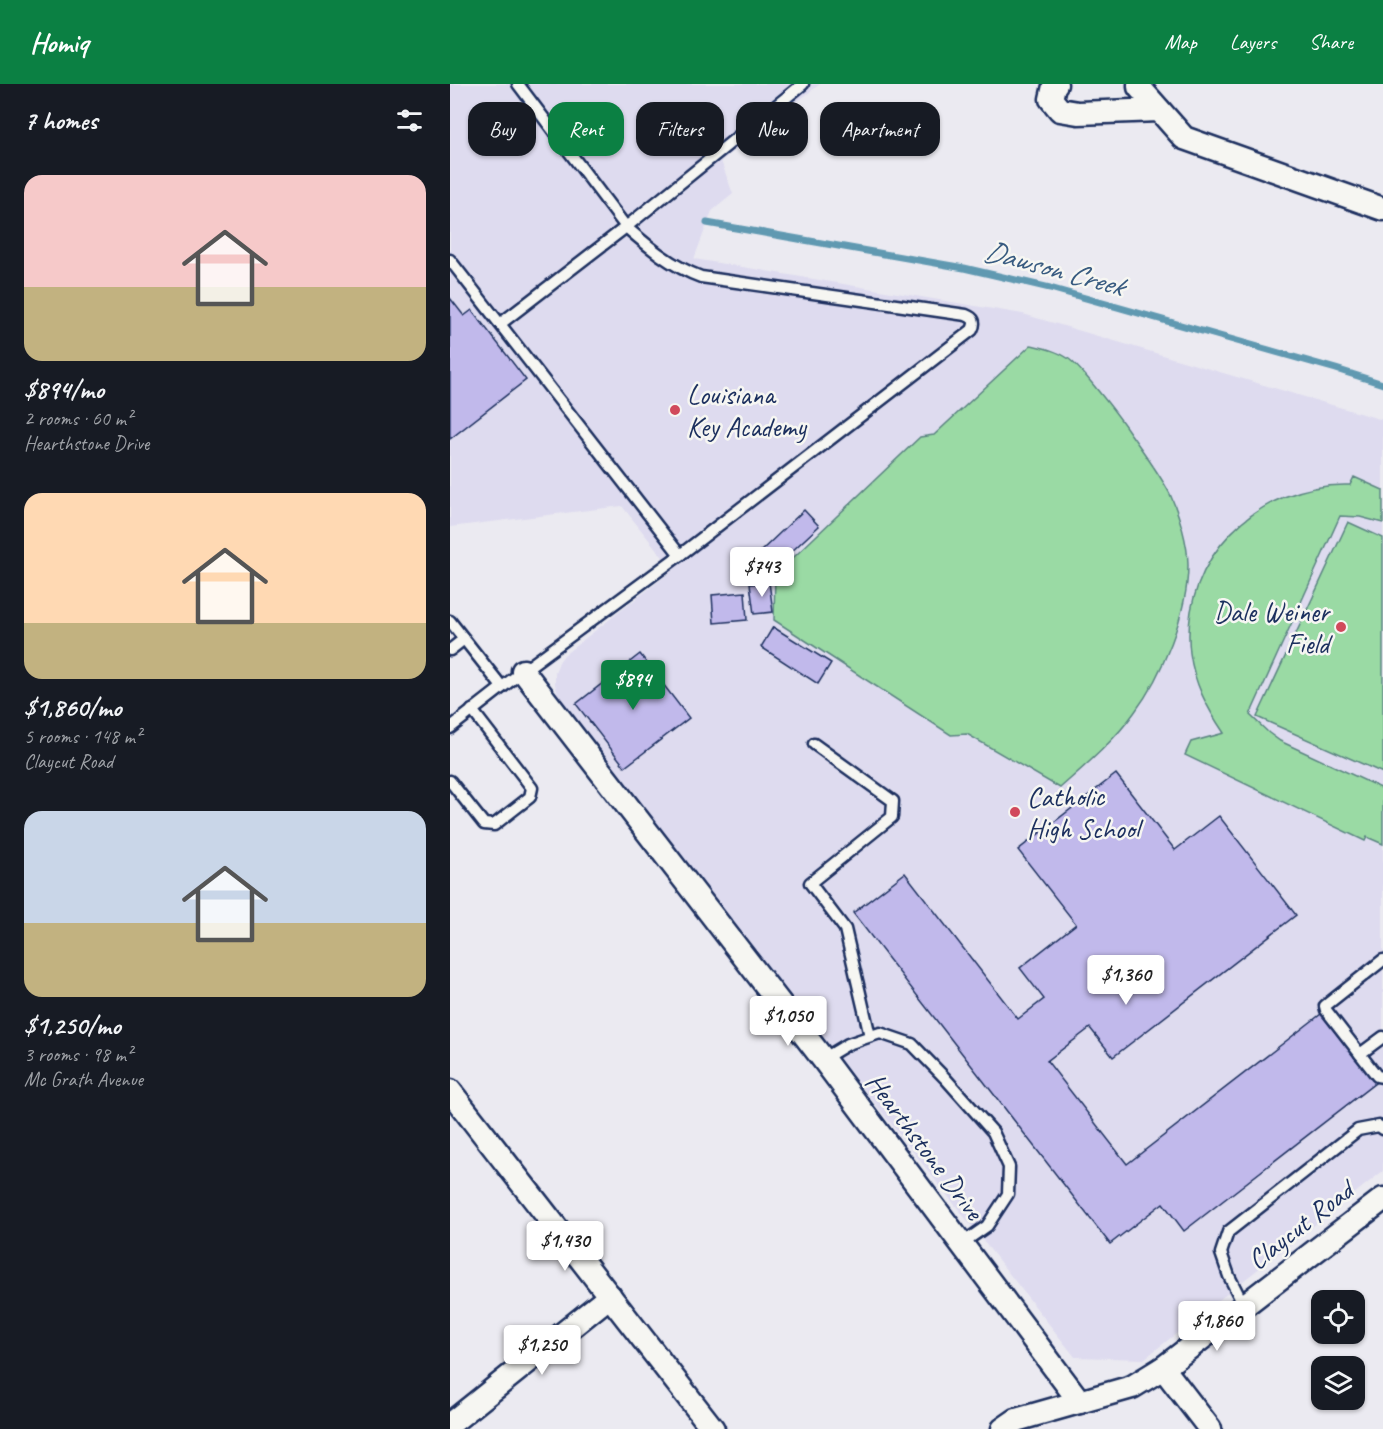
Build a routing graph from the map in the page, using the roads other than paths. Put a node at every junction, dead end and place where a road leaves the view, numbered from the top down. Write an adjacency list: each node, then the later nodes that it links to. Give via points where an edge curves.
1 (518, 84): 7 (lane)
2 (803, 84): 7 (lane)
3 (1056, 84): 5 (street, via 1052,99 1060,110)
4 (1139, 86): 5 (street)
5 (1159, 110): 6 (street, via 1184,138)
6 (1383, 209)
7 (626, 227): 9 (lane); 10 (lane, via 659,255 700,277 966,315 974,321 972,330)
8 (450, 260): 9 (lane)
9 (500, 324): 10 (lane)
10 (680, 555): 14 (lane)
11 (450, 621): 12 (lane)
12 (464, 639): 13 (lane); 15 (lane)
13 (450, 650)
14 (523, 671): 15 (lane); 24 (street, Hearthstone Drive)
15 (502, 687): 16 (lane)
16 (472, 710): 17 (lane); 19 (lane, via 532,788 530,797 494,825 484,824)
17 (450, 728)
18 (814, 744): 21 (lane, via 893,801 892,818 810,883 845,929)
19 (450, 780)
20 (1383, 960): 23 (lane, via 1325,1006)
21 (870, 1036): 24 (lane); 29 (lane, via 880,1033 912,1044 993,1132 1009,1167 1008,1194 987,1226)
22 (1383, 1037): 23 (lane)
23 (1360, 1054): 25 (lane, via 1377,1076)
24 (823, 1059): 29 (street, Hearthstone Drive)
25 (1383, 1077)
26 (450, 1091): 30 (street)
27 (1383, 1129): 31 (lane, via 1379,1126 1358,1130 1228,1232 1221,1253)
28 (1383, 1199): 31 (street, Claycut Road)
29 (961, 1244): 33 (street, Hearthstone Drive)
30 (610, 1296): 34 (street); 35 (street)
31 (1244, 1306): 32 (street, Claycut Road)
32 (1163, 1368): 33 (street, Claycut Road, via 1132,1388); 37 (street)
33 (1080, 1402): 36 (street, Claycut Road, via 1016,1420)
34 (450, 1424)
35 (713, 1429)
36 (1003, 1429)
37 (1210, 1429)

